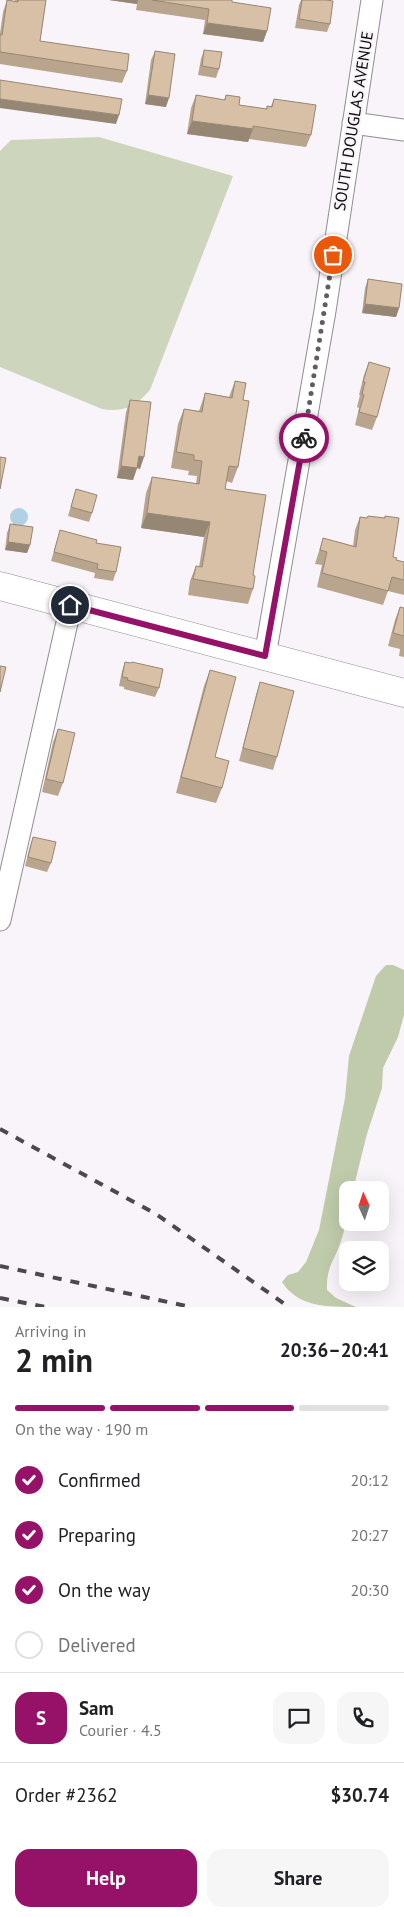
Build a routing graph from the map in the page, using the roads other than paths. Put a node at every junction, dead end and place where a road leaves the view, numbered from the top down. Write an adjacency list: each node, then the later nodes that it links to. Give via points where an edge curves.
1 (372, 0): 2 (street, SOUTH DOUGLAS AVENUE)
2 (353, 123): 3 (street); 6 (street, SOUTH DOUGLAS AVENUE)
3 (404, 130)
4 (0, 586): 5 (main road)
5 (70, 605): 6 (main road); 8 (street)
6 (265, 656): 7 (main road)
7 (404, 693)
8 (0, 920)

